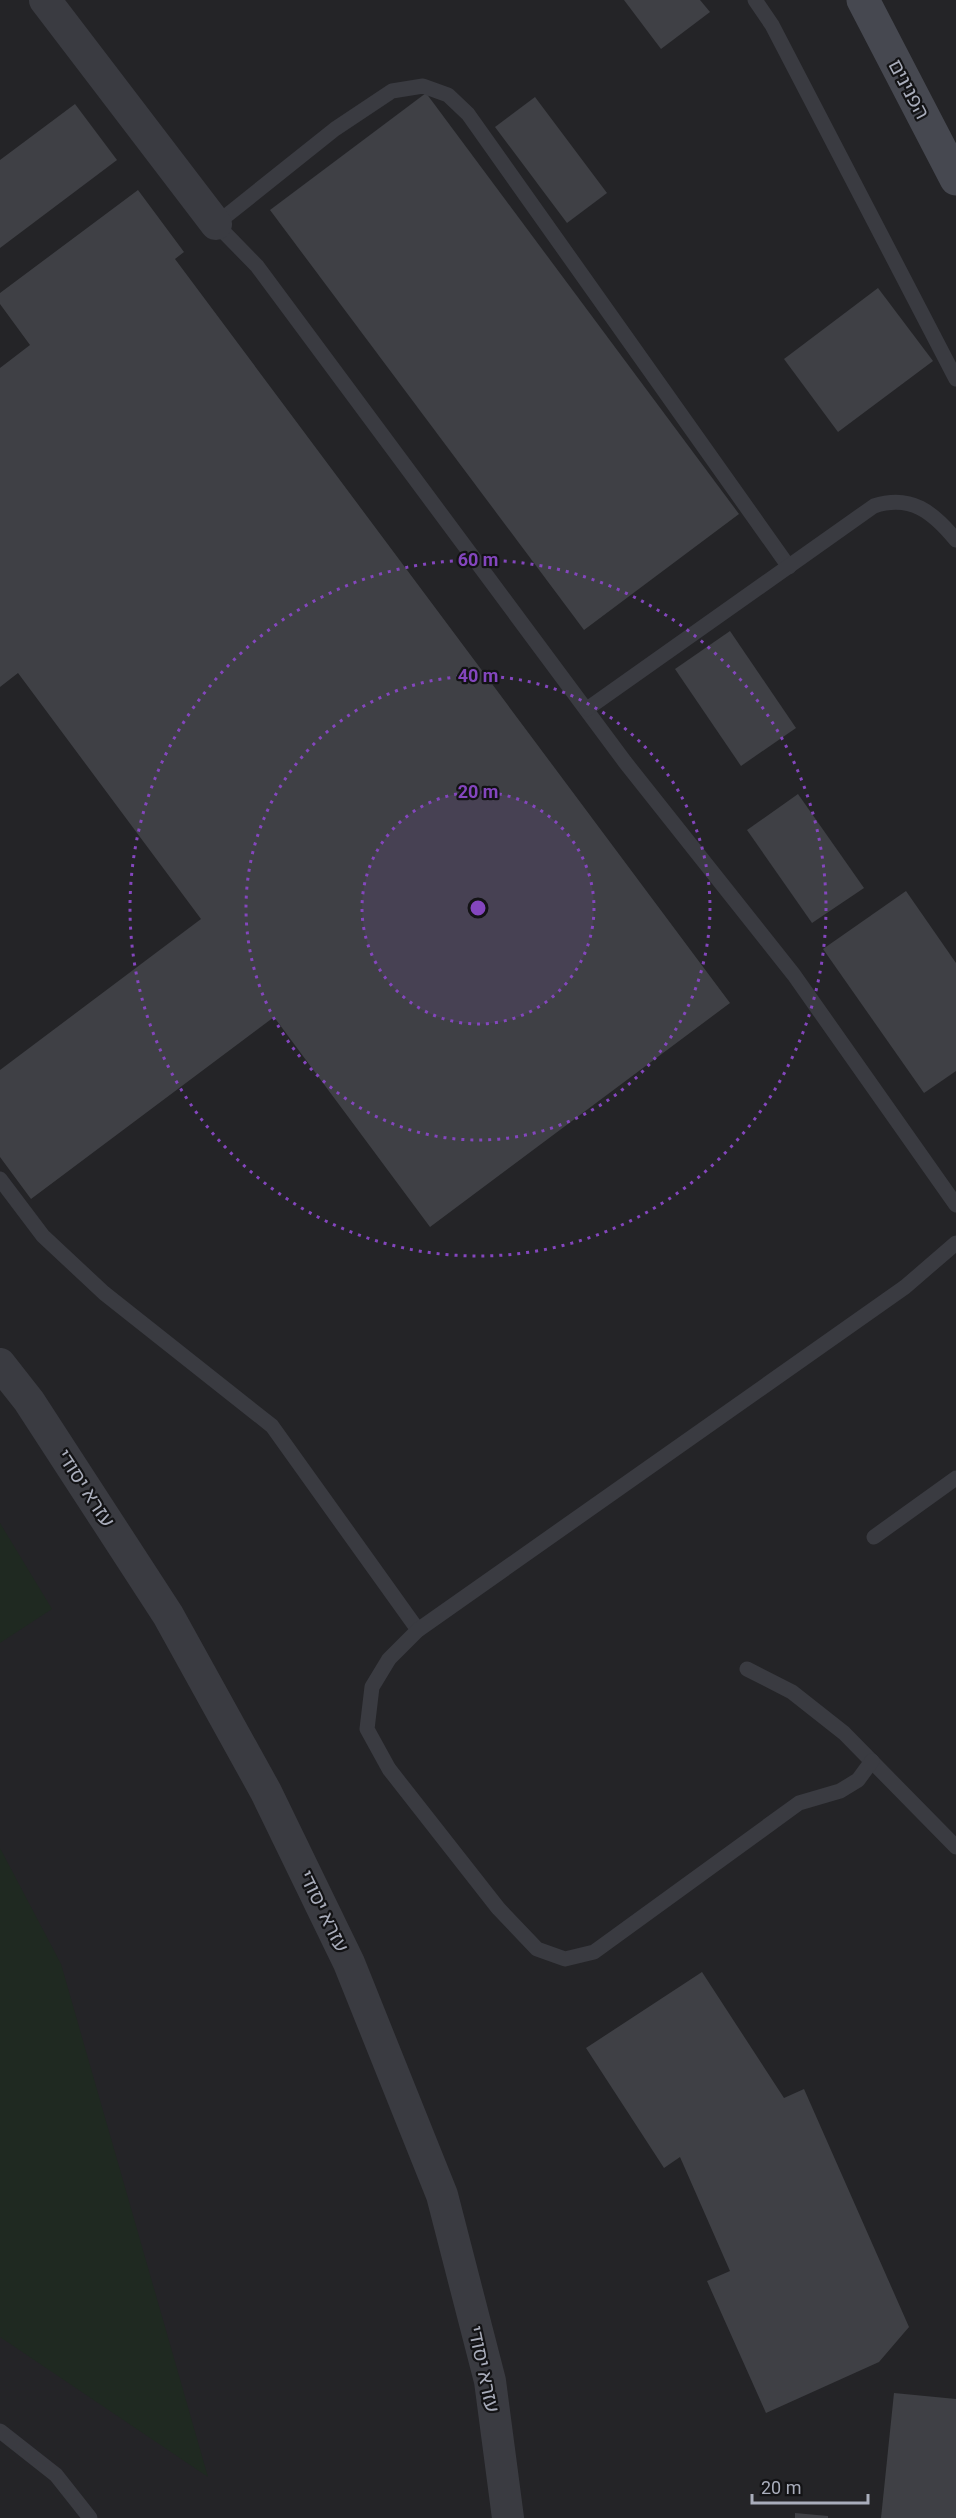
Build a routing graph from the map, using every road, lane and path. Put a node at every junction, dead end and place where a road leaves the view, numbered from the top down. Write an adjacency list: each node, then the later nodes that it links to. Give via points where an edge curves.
1 (45, 0): 5 (street)
2 (755, 0): 6 (lane, via 772,25)
3 (863, 0): 4 (street, הפנינים)
4 (956, 178)
5 (216, 224): 8 (lane, via 335,129 392,91 423,86 448,94 468,114); 9 (lane, via 257,266)
6 (956, 380)
7 (956, 540): 8 (lane, via 928,511 908,503 888,502 874,506)
8 (789, 567): 9 (lane)
9 (587, 710): 11 (lane, via 794,975)
10 (0, 1179): 16 (lane, via 43,1236 104,1293 272,1426)
11 (956, 1205)
12 (956, 1243): 16 (lane, via 905,1287)
13 (0, 1364): 22 (street, עזרא יסודי, via 29,1401 168,1615 266,1792 349,1964 442,2195 490,2381)
14 (956, 1478): 15 (lane)
15 (874, 1537)
16 (418, 1630): 18 (lane, via 389,1659 372,1687 367,1729 389,1769 498,1908 537,1949 565,1959 594,1952 799,1803 840,1791 858,1780)
17 (747, 1669): 18 (lane, via 792,1692 822,1714)
18 (872, 1761): 19 (lane)
19 (956, 1847)
20 (0, 2431): 21 (lane, via 56,2475)
21 (90, 2518)
22 (508, 2518)

